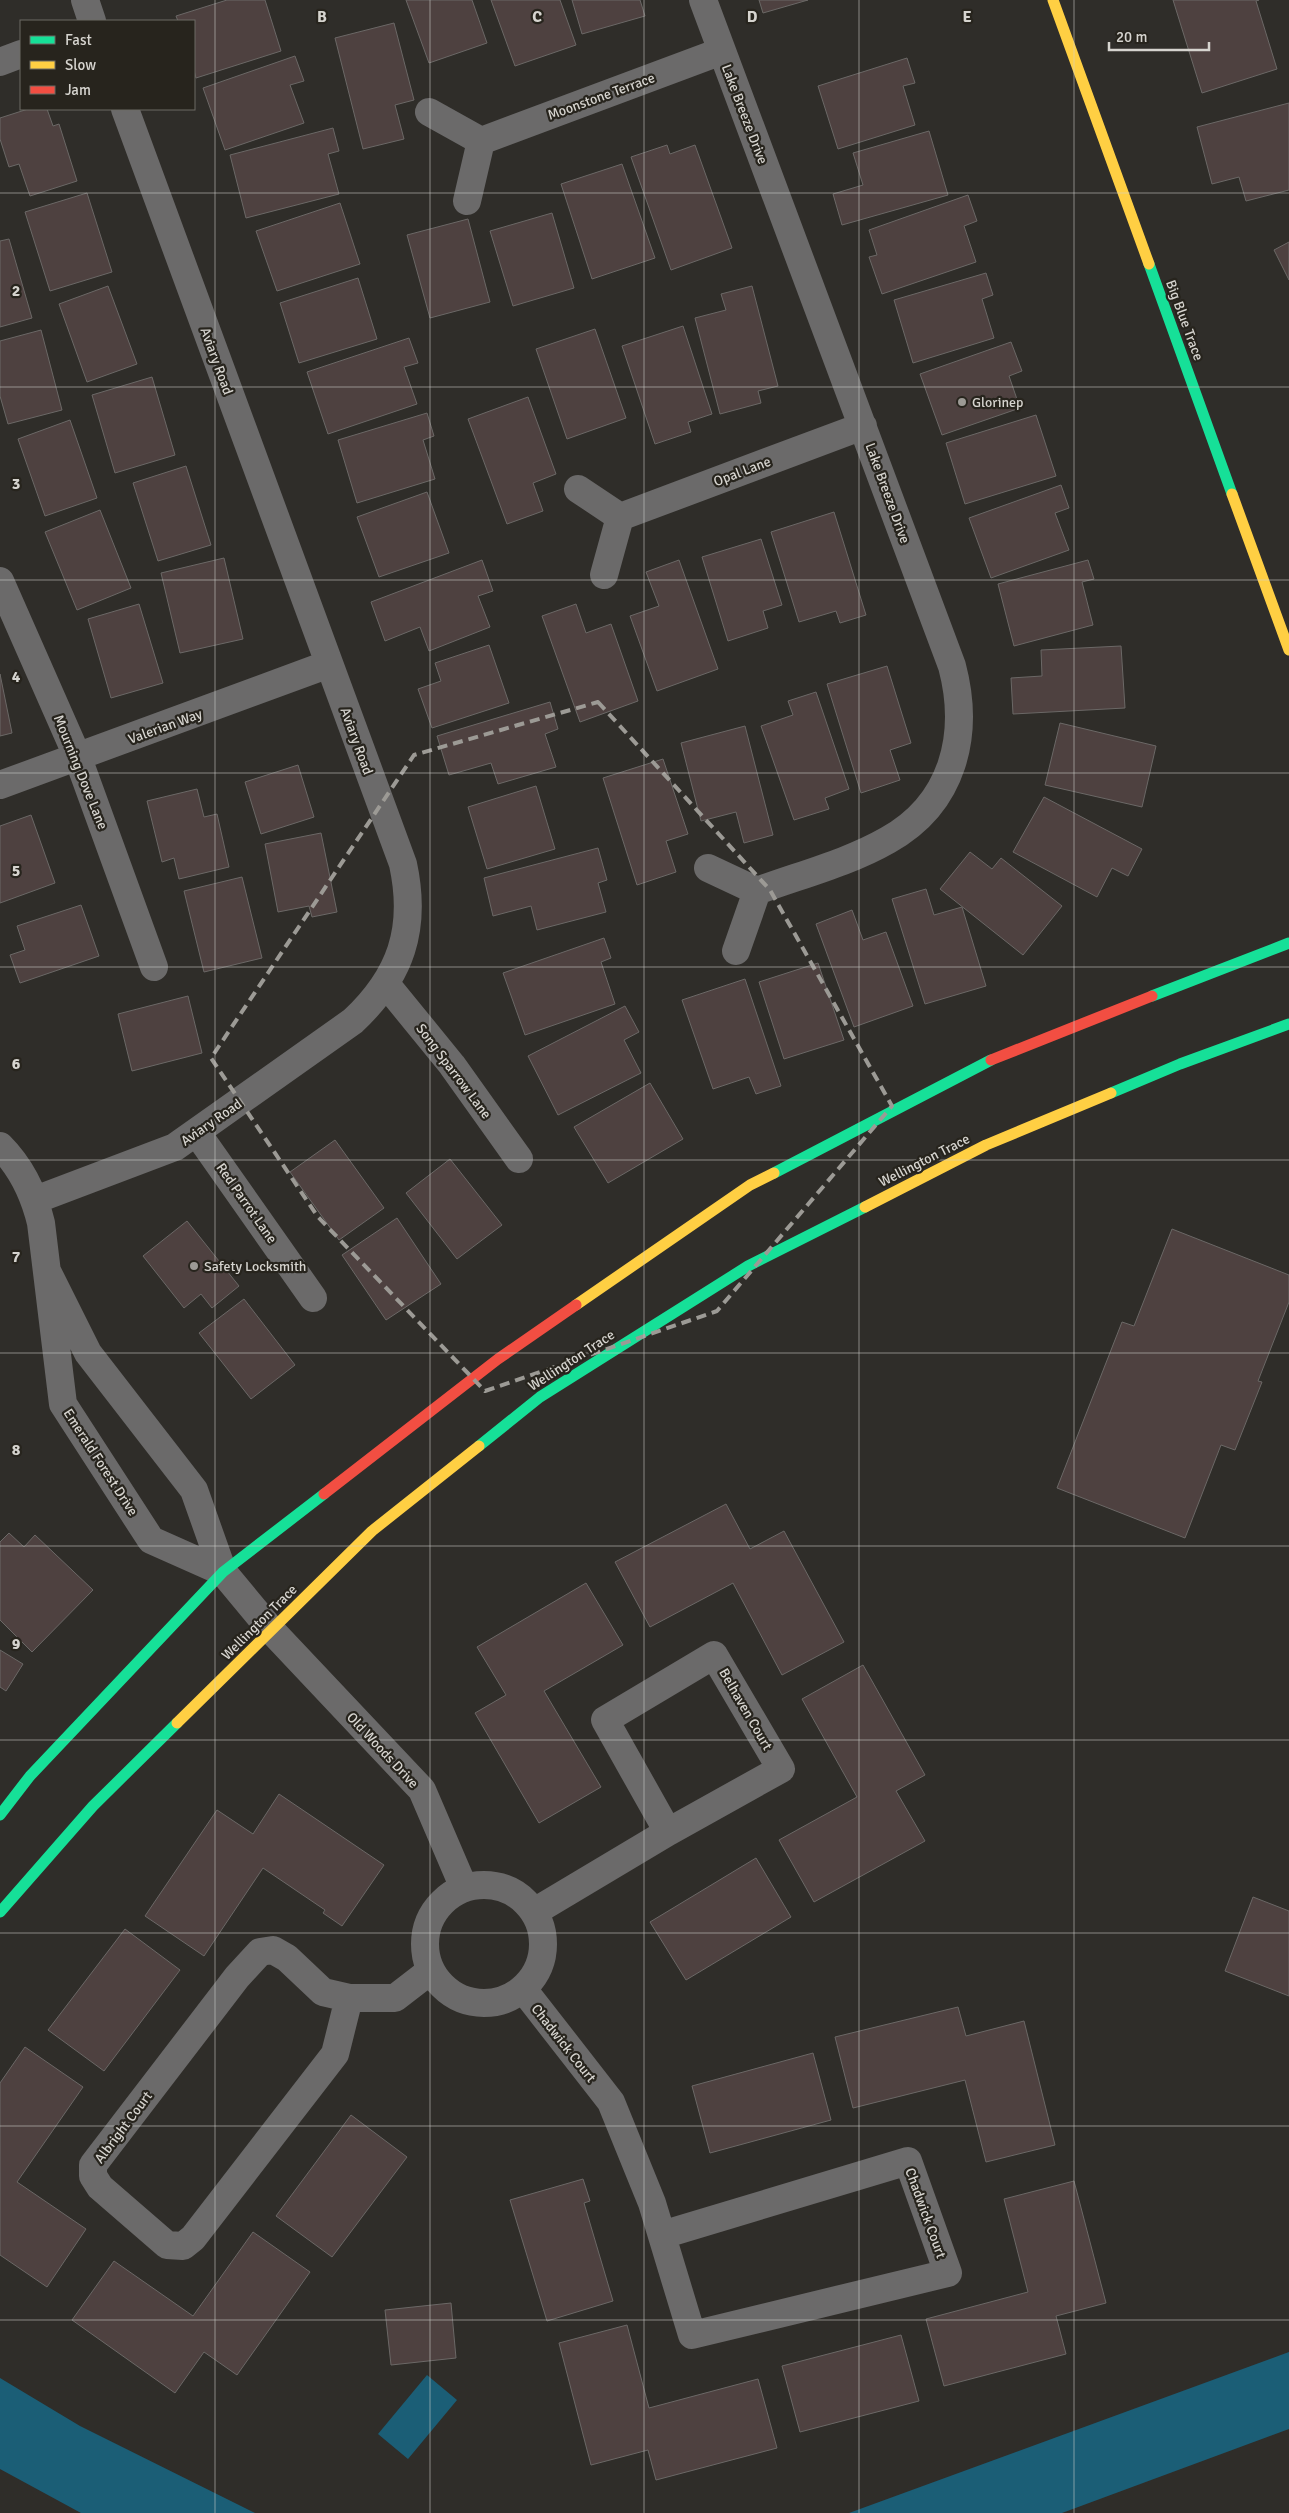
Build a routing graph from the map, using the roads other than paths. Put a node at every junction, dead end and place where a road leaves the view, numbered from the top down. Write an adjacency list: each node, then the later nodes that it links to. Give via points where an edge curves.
1 (85, 0): 4 (street)
2 (703, 0): 5 (street, Lake Breeze Drive)
3 (1053, 0): 17 (street, Big Blue Trace)
4 (92, 20)
5 (722, 51): 10 (street, Moonstone Terrace); 12 (street, Lake Breeze Drive)
6 (20, 54): 7 (street)
7 (0, 62)
8 (125, 110): 18 (street, Aviary Road)
9 (429, 112): 10 (street)
10 (481, 140): 11 (street)
11 (467, 201)
12 (863, 426): 14 (street, Opal Lane); 22 (street, Lake Breeze Drive, via 952,666 958,690 958,740 952,765 941,787 909,826 866,850)
13 (578, 489): 14 (street)
14 (620, 517): 15 (street)
15 (604, 575)
16 (0, 581): 19 (street, Mourning Dove Lane)
17 (1289, 650)
18 (329, 664): 19 (street, Valerian Way); 26 (street, Aviary Road, via 403,864 408,888 406,938)
19 (78, 758): 20 (street, Valerian Way); 25 (street, Mourning Dove Lane)
20 (0, 785)
21 (708, 868): 22 (street)
22 (757, 891): 24 (street)
23 (1289, 943): 34 (street, via 996,1057 750,1185 498,1359)
24 (736, 951)
25 (154, 967)
26 (386, 984): 28 (street, Aviary Road, via 352,1021); 30 (street, Song Sparrow Lane, via 452,1065)
27 (1289, 1024): 35 (street, Wellington Trace, via 1180,1064 986,1146 748,1266 540,1396 372,1531)
28 (197, 1133): 31 (street, Aviary Road, via 175,1147); 33 (street, Red Parrot Lane)
29 (0, 1146): 31 (street, Emerald Forest Drive, via 24,1176)
30 (520, 1160)
31 (35, 1200): 32 (street, Emerald Forest Drive)
32 (48, 1273): 34 (street, Emerald Forest Drive, via 88,1353 194,1490); 34 (street, Emerald Forest Drive, via 63,1404 151,1540)
33 (313, 1298)
34 (223, 1572): 35 (street, Emerald Forest Drive); 36 (street, via 30,1776)
35 (272, 1631): 38 (street, Old Woods Drive, via 422,1790); 39 (street, Wellington Trace, via 93,1806)
36 (0, 1815)
37 (668, 1832): 37 (street, Belhaven Court, via 605,1720 714,1655 781,1769); 40 (street, Belhaven Court)
38 (464, 1888): 40 (street, via 483,1885 503,1888 520,1897); 41 (street, via 446,1898 432,1913 425,1932 425,1952)
39 (0, 1912)
40 (534, 1912): 42 (street, via 544,1944 534,1976)
41 (430, 1971): 42 (street, via 455,1996 472,2002 490,2003 507,1999); 43 (street, Albright Court, via 395,1998)
42 (523, 1989): 44 (street, Chadwick Court, via 611,2102)
43 (349, 1998): 43 (street, Albright Court, via 323,1992 287,1958 273,1950 260,1952 237,1977 93,2165 93,2176 100,2188 167,2245 183,2246 193,2238 335,2054)
44 (662, 2235): 44 (street, Chadwick Court, via 692,2335 948,2273 908,2161)

